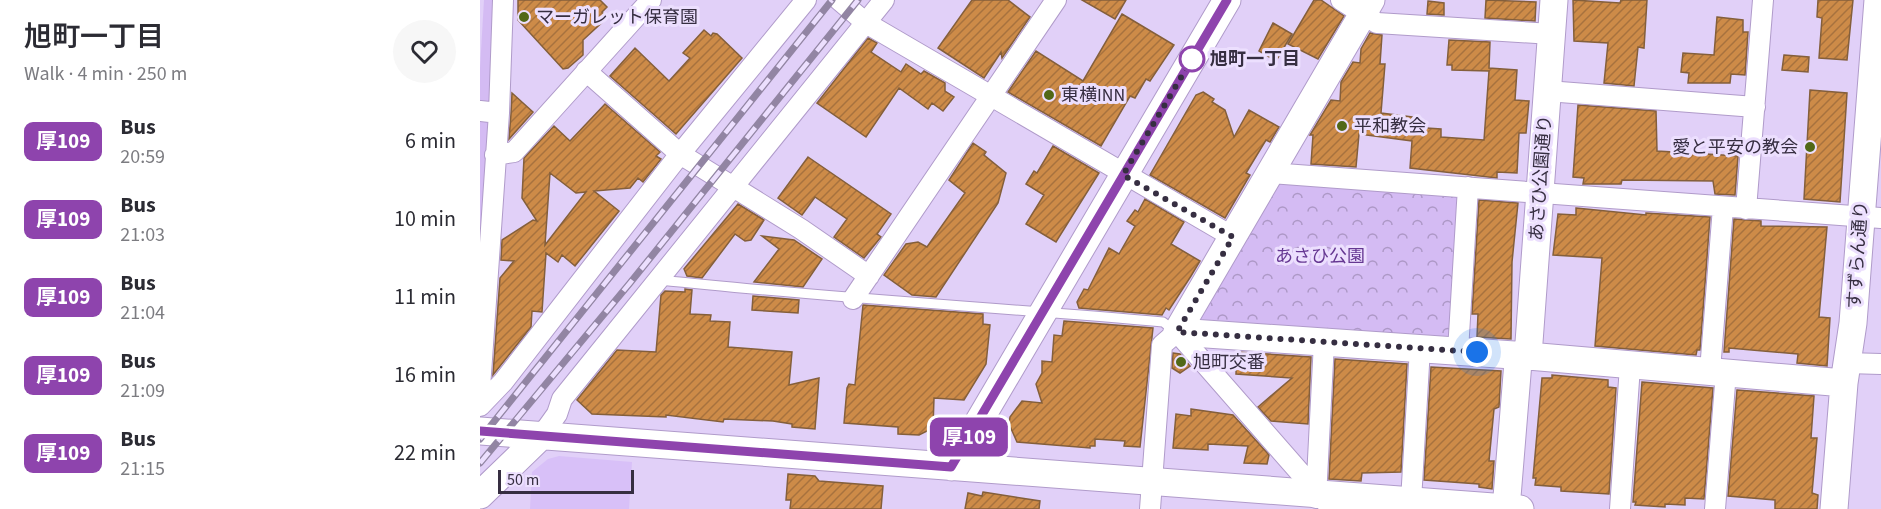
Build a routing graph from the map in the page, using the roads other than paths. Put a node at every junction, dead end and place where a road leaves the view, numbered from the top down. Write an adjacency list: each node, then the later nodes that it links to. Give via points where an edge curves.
1 (503, 0): 19 (street)
2 (651, 0): 15 (street)
3 (806, 0): 20 (street)
4 (838, 0): 13 (street)
5 (884, 0): 13 (street)
6 (1056, 0): 17 (street)
7 (1227, 0): 23 (street)
8 (1554, 0): 14 (street, あさひ公園通り)
9 (1748, 0): 10 (street)
10 (1763, 0): 18 (street)
11 (1878, 0): 29 (street, すずらん通り)
12 (1358, 4): 14 (street, via 1377,22); 22 (street)
13 (866, 22): 17 (street); 24 (street)
14 (1552, 34): 16 (street, あさひ公園通り)
15 (586, 71): 20 (street); 21 (street, via 514,152)
16 (1547, 91): 18 (street); 26 (street, あさひ公園通り)
17 (990, 96): 23 (street); 31 (street)
18 (1755, 107): 28 (street)
19 (490, 112): 21 (street)
20 (680, 154): 24 (street); 45 (street, via 503,382)
21 (495, 155): 44 (street)
22 (1270, 173): 25 (street); 30 (street)
23 (1123, 175): 30 (street); 34 (street)
24 (734, 186): 31 (street); 32 (street)
25 (1468, 187): 26 (street); 38 (street)
26 (1539, 193): 27 (street); 39 (street, あさひ公園通り)
27 (1723, 207): 28 (street); 42 (street)
28 (1746, 209): 29 (street)
29 (1871, 217): 43 (street, すずらん通り)
30 (1233, 237): 35 (street)
31 (869, 276): 33 (street)
32 (660, 280): 33 (lane); 47 (street, via 562,399)
33 (852, 299): 34 (lane)
34 (1044, 311): 35 (lane, via 1163,322); 48 (street)
35 (1177, 332): 36 (street); 49 (street, via 1162,345); 52 (street)
36 (1324, 342): 37 (street); 52 (street)
37 (1420, 348): 38 (street); 51 (street)
38 (1458, 351): 39 (street)
39 (1528, 356): 41 (street); 54 (street, あさひ公園通り, via 1536,364)
40 (1881, 364): 43 (street)
41 (1630, 366): 42 (street); 55 (street)
42 (1718, 372): 43 (street); 56 (street)
43 (1846, 373): 57 (street, すずらん通り)
44 (480, 388)
45 (480, 406)
46 (480, 431): 47 (street)
47 (542, 435): 48 (street); 50 (street)
48 (951, 467): 49 (street)
49 (1152, 482): 52 (street); 53 (street)
50 (480, 495)
51 (1411, 501): 52 (street); 54 (street)
52 (1321, 503)
53 (1150, 509)
54 (1514, 509)
55 (1620, 509)
56 (1715, 509)
57 (1834, 509)

